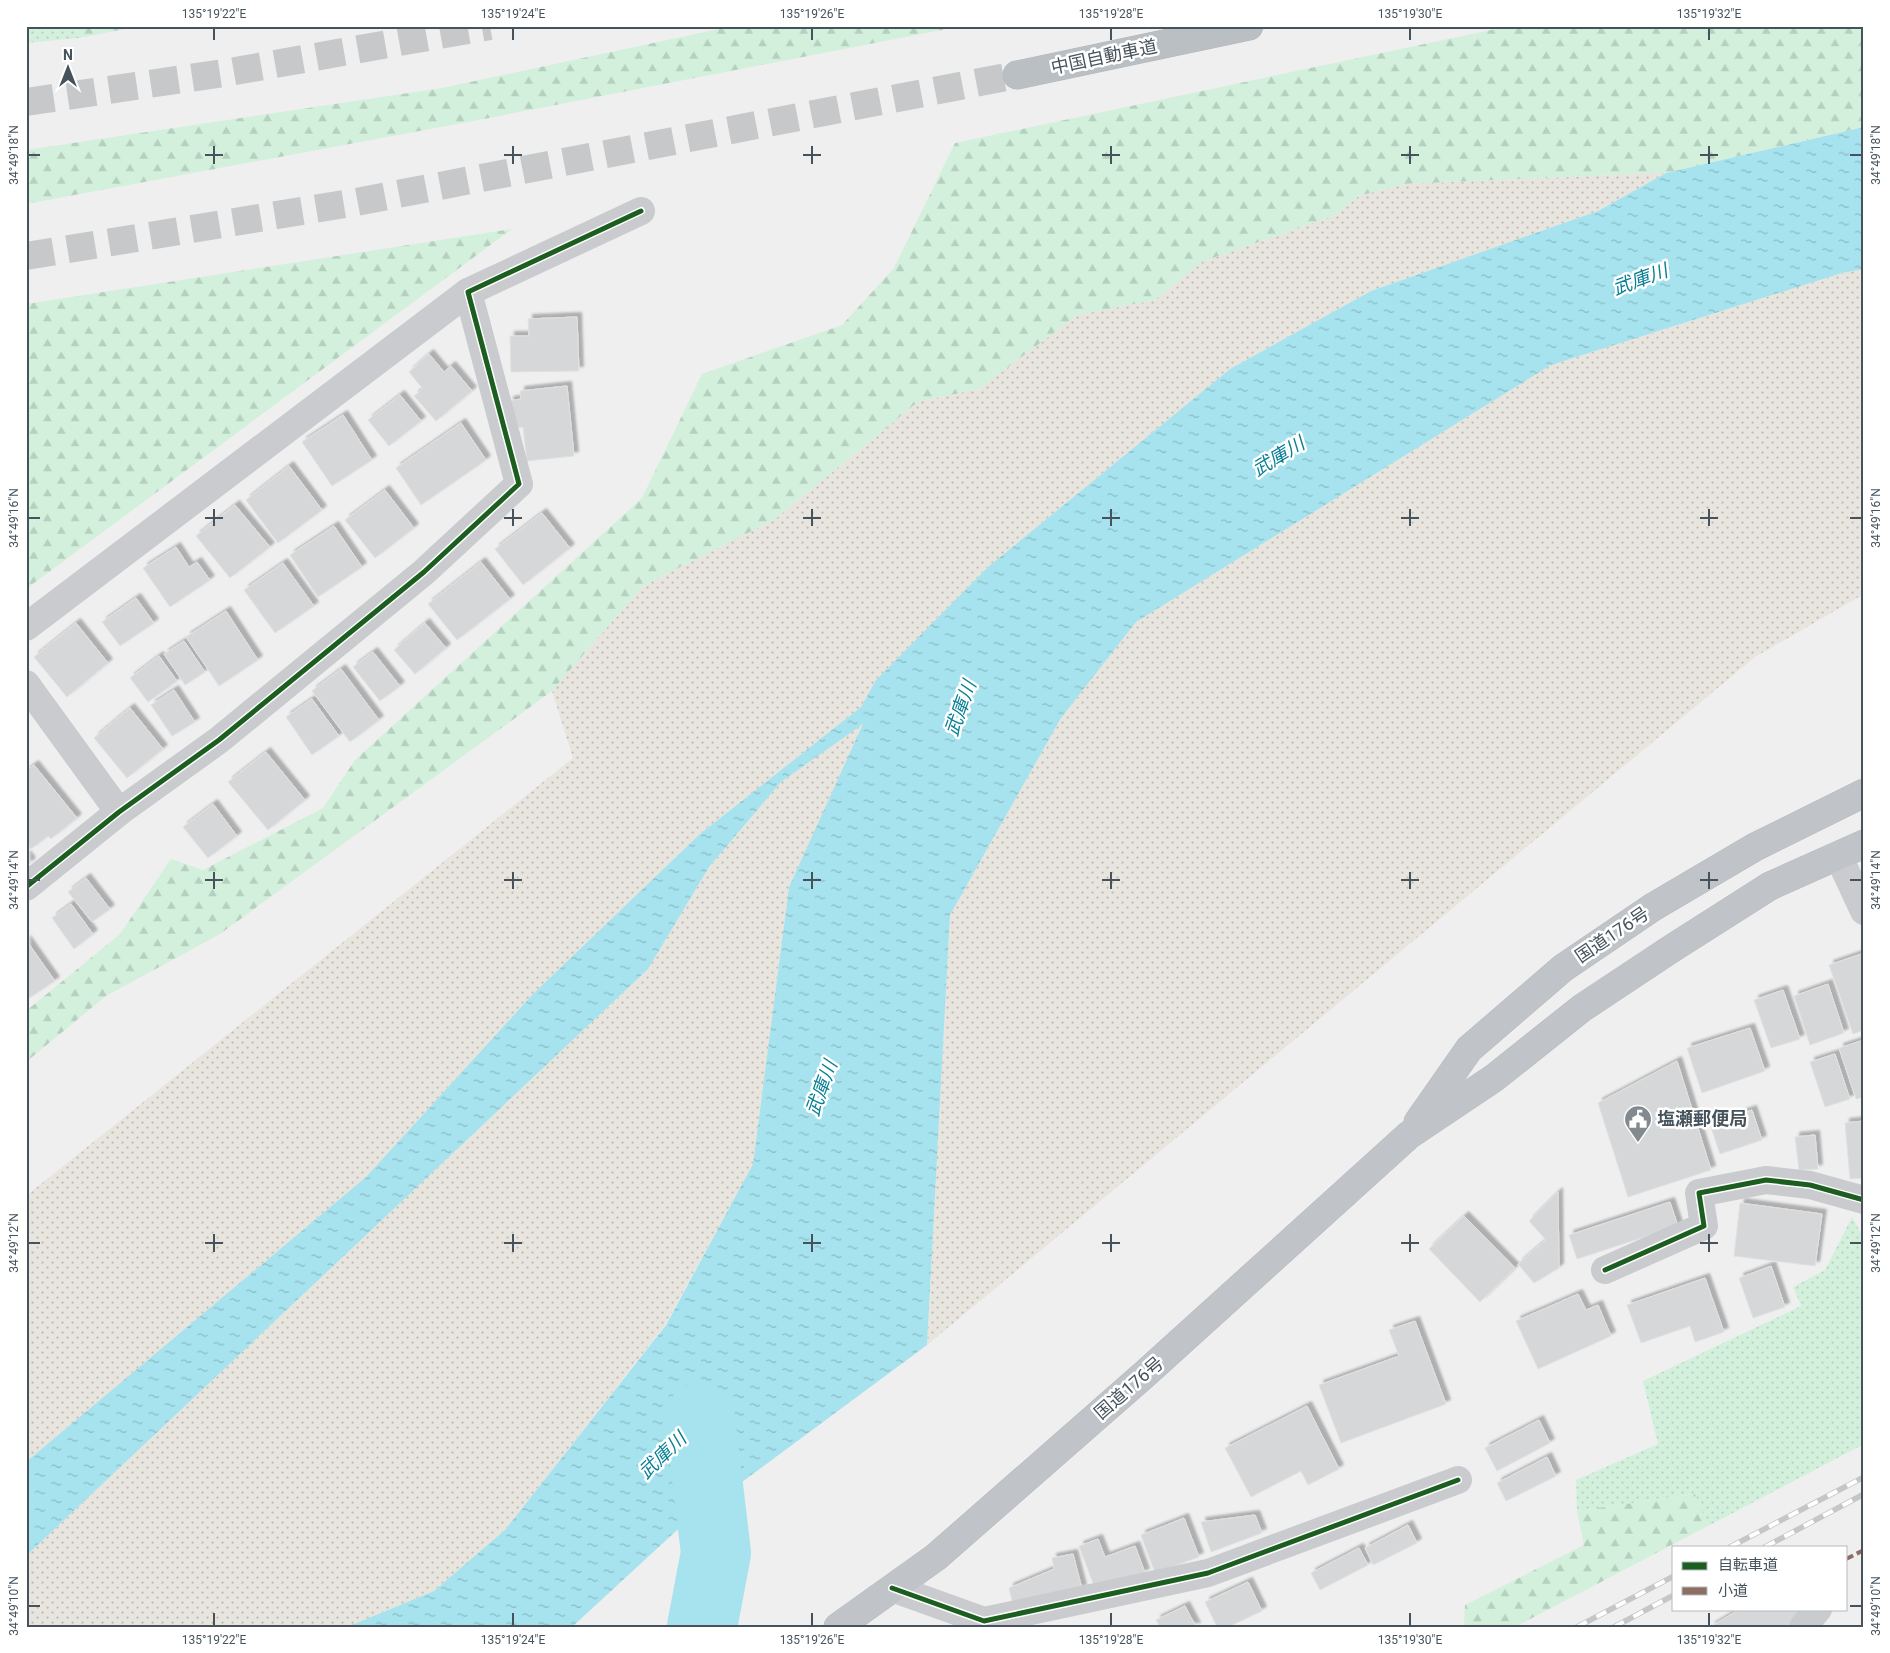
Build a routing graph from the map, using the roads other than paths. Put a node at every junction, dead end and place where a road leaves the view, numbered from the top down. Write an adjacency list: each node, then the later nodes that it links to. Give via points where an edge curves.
1 (1249, 26): 2 (highway, 中国自動車道)
2 (1017, 75)
3 (641, 211): 4 (street)
4 (468, 292): 5 (street); 8 (street, via 518,484 424,572 272,697 219,740)
5 (26, 626)
6 (26, 684): 8 (street)
7 (1864, 793): 13 (highway, 国道176号, via 1747,852 1653,907 1563,968 1469,1049)
8 (119, 812): 11 (street)
9 (1864, 844): 10 (highway, 国道176号)
10 (1838, 855): 12 (street); 13 (highway, 国道176号, via 1770,886 1663,954 1582,1008 1494,1078)
11 (26, 887)
12 (1864, 911)
13 (1409, 1135): 17 (highway, 国道176号, via 936,1557)
14 (1864, 1200): 15 (street, via 1810,1186 1766,1180 1699,1193 1704,1226)
15 (1605, 1270)
16 (1458, 1480): 17 (street, via 1208,1573 984,1621)
17 (892, 1588): 19 (highway, 国道176号)
18 (1817, 1610): 20 (street)
19 (838, 1627)
20 (1803, 1627)

